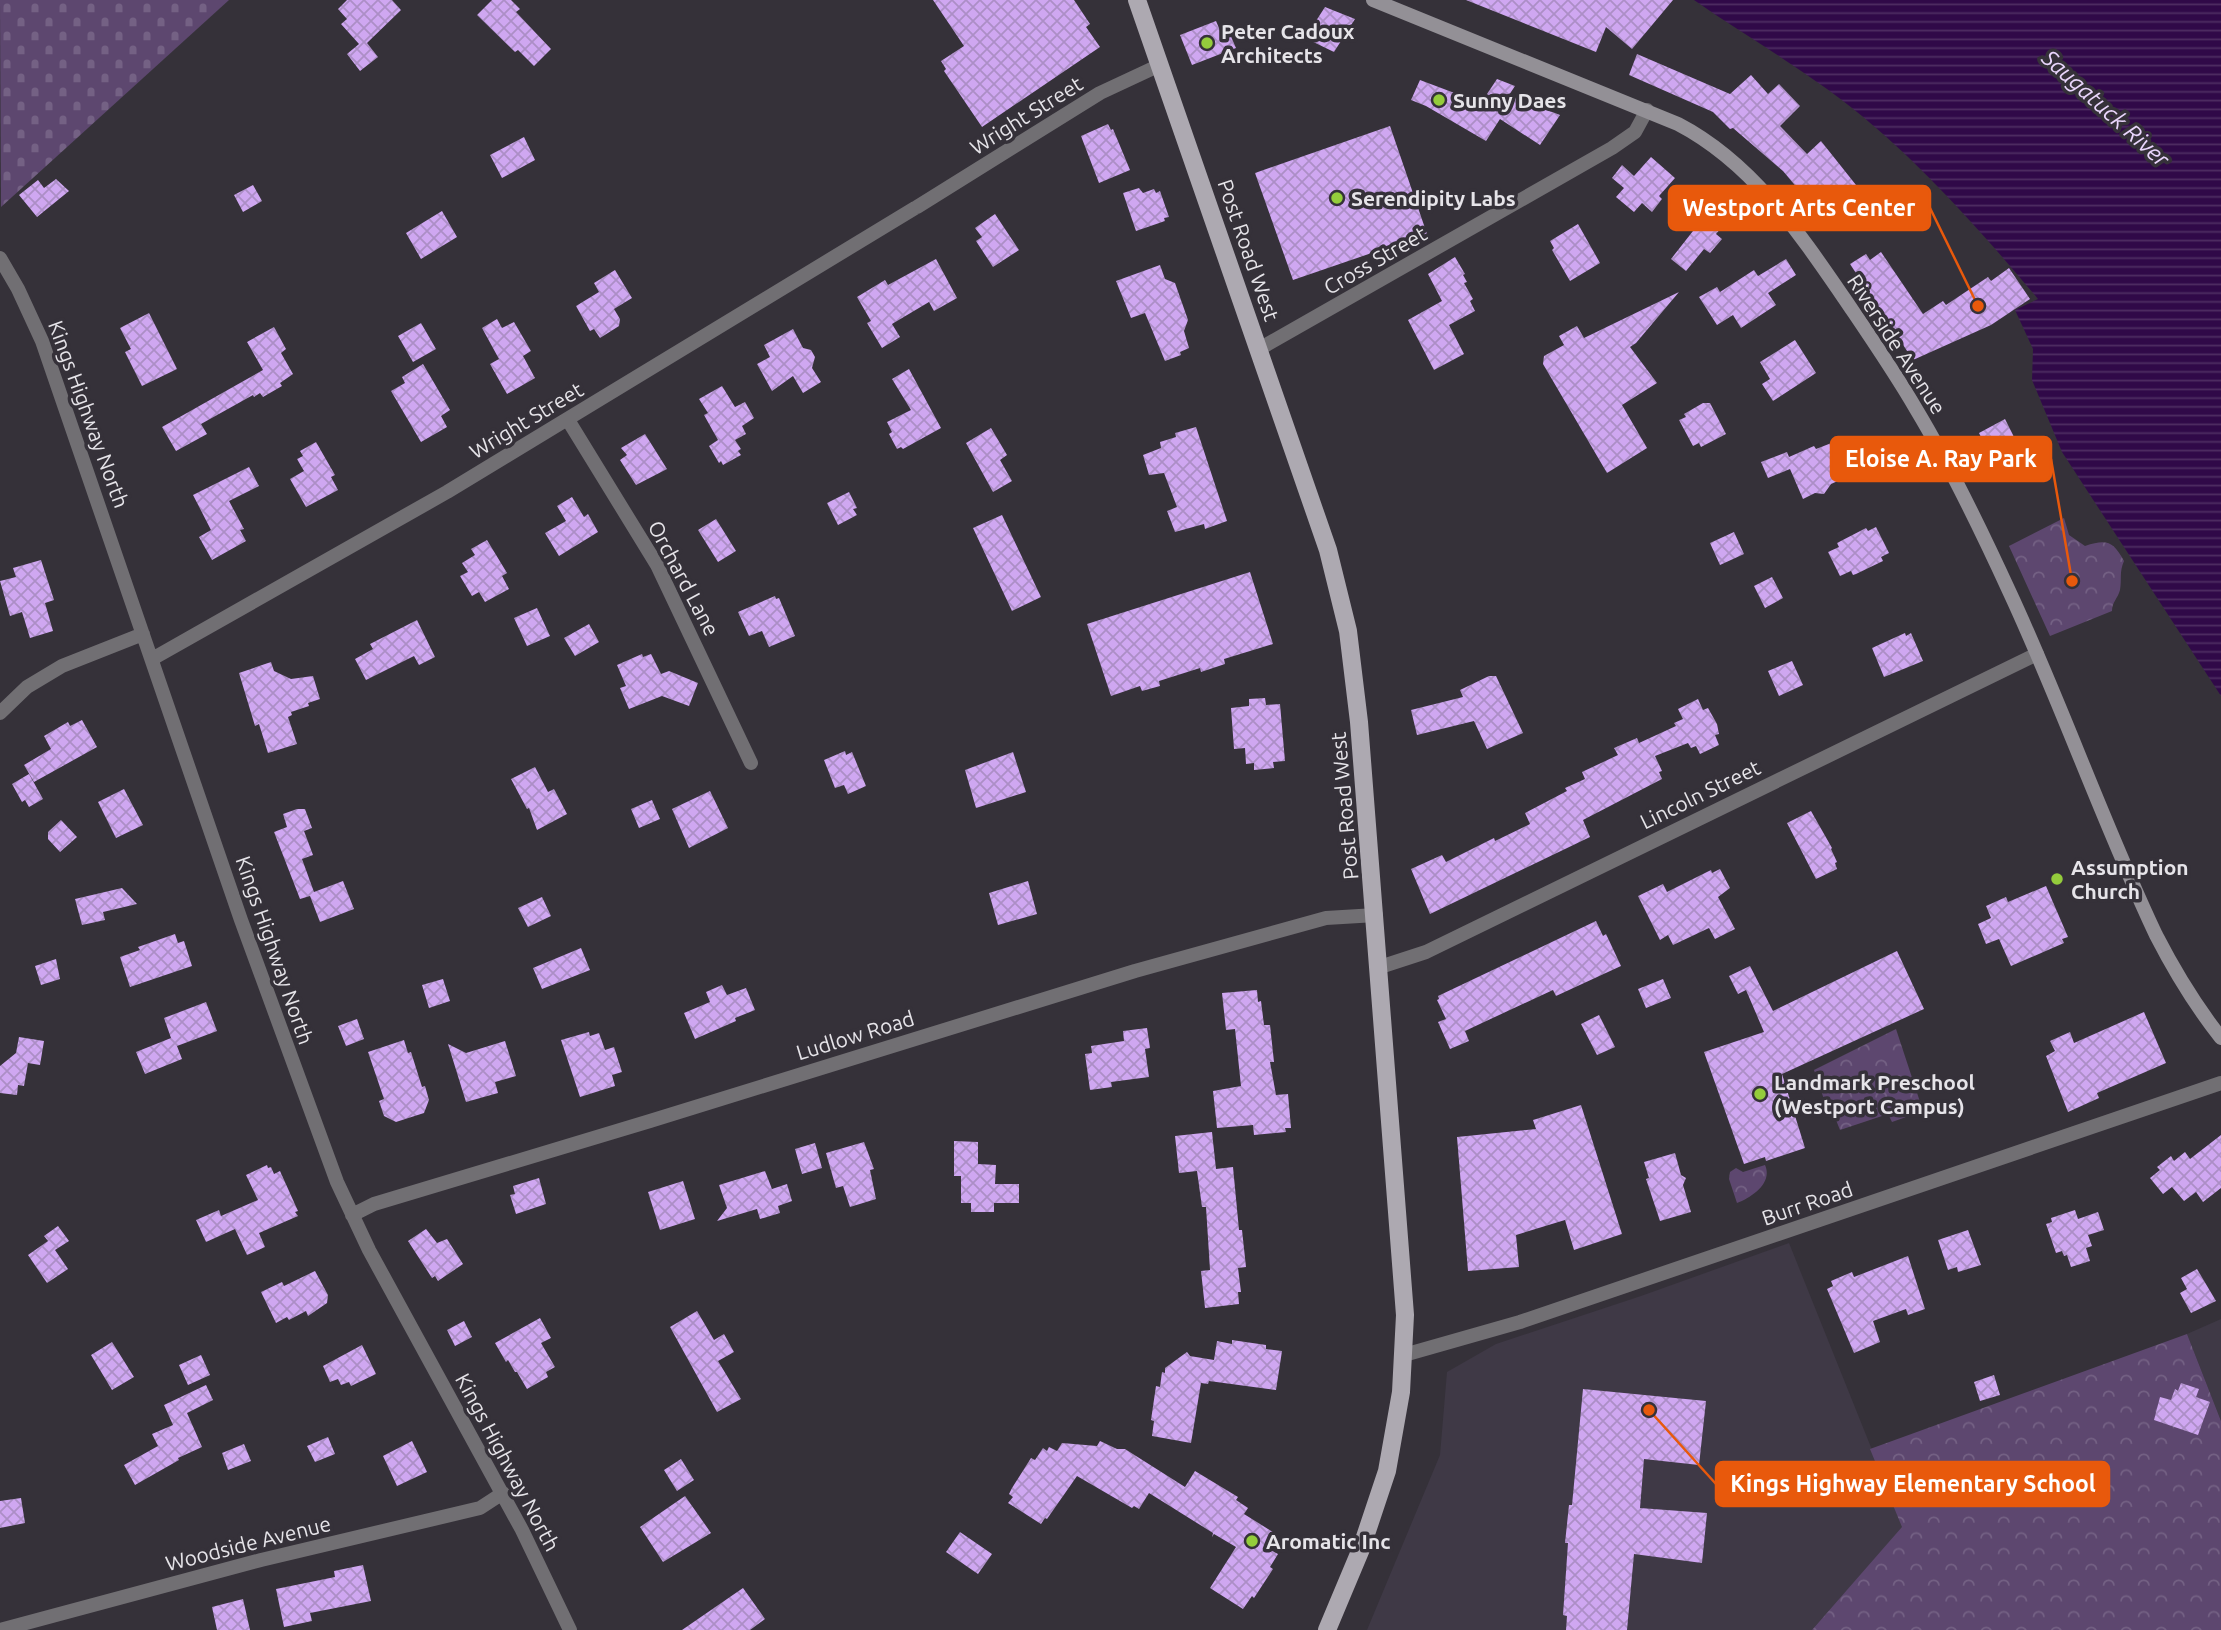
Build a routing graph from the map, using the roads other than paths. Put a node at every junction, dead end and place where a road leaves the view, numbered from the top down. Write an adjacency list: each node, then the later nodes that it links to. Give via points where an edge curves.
1 (1138, 0): 3 (main road, Post Road West)
2 (1373, 0): 4 (main road, Riverside Avenue)
3 (1160, 65): 6 (main road, Post Road West); 7 (street, Wright Street, via 1100,93)
4 (1647, 110): 6 (street, Cross Street, via 1635,132 1612,148); 9 (main road, Riverside Avenue, via 1729,157 1759,185 1820,264 1917,410)
5 (0, 258): 8 (street, Kings Highway North, via 42,341)
6 (1259, 349): 13 (main road, Post Road West, via 1328,550 1348,631)
7 (568, 420): 10 (street, Wright Street); 12 (street, Orchard Lane, via 657,565)
8 (143, 634): 10 (street, Kings Highway North); 11 (street, via 62,666 27,687)
9 (2037, 654): 14 (street, Lincoln Street, via 1426,952); 15 (main road, Riverside Avenue, via 2156,934 2196,1006)
10 (152, 659): 17 (street, Kings Highway North, via 329,1164)
11 (0, 713)
12 (751, 763)
13 (1376, 915): 14 (main road, Post Road West); 17 (street, Ludlow Road, via 1326,918 1135,971)
14 (1380, 967): 18 (main road, Post Road West, via 1403,1275)
15 (2221, 1038)
16 (2221, 1083): 18 (street, Burr Road, via 1520,1322)
17 (352, 1214): 19 (street, Kings Highway North)
18 (1404, 1355): 22 (main road, Post Road West, via 1387,1471)
19 (503, 1493): 20 (street, Woodside Avenue, via 480,1508 261,1560); 21 (street, Kings Highway North)
20 (1, 1630)
21 (570, 1630)
22 (1327, 1630)

